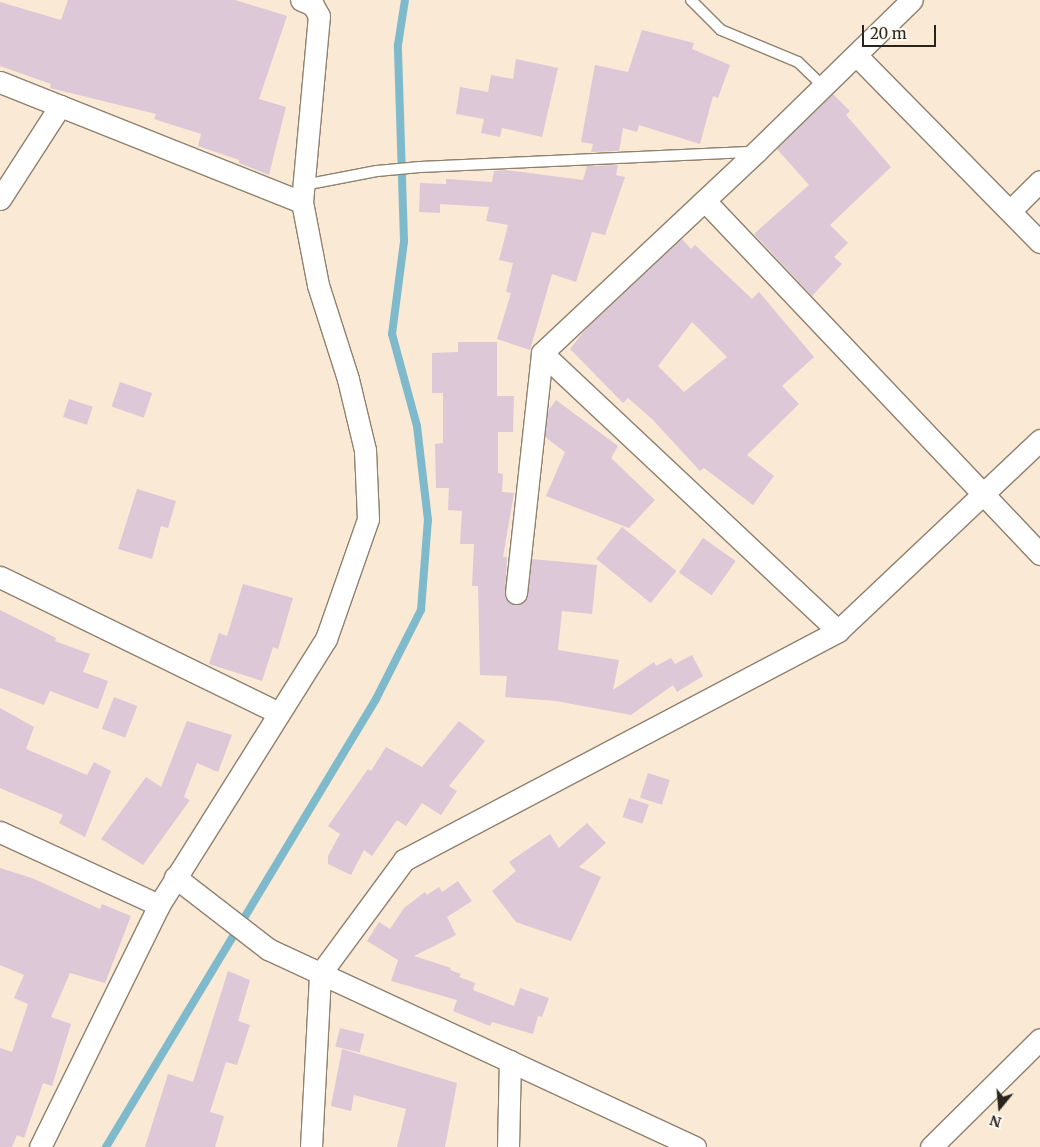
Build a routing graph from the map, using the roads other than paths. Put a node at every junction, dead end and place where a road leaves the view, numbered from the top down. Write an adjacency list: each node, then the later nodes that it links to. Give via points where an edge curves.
1 (301, 0): 10 (street, via 313,5 319,16)
2 (691, 0): 6 (lane, via 721,30 798,62)
3 (912, 0): 4 (street)
4 (857, 56): 6 (street); 13 (street)
5 (0, 82): 7 (street)
6 (824, 87): 8 (street)
7 (60, 106): 10 (street); 11 (street)
8 (757, 152): 10 (lane, via 420,167 377,171); 12 (street)
9 (1040, 181): 13 (street)
10 (303, 194): 22 (street, via 318,285 348,379 365,450 368,520 326,639)
11 (0, 199)
12 (705, 201): 15 (street); 17 (street)
13 (1010, 211): 14 (street)
14 (1040, 242)
15 (542, 353): 20 (street); 21 (street)
16 (1040, 440): 17 (street)
17 (982, 495): 18 (street); 21 (street)
18 (1040, 554)
19 (0, 577): 22 (street)
20 (516, 593)
21 (838, 632): 26 (street, via 404,860)
22 (279, 712): 24 (street)
23 (0, 832): 25 (street)
24 (175, 877): 25 (street); 26 (street, via 268,949)
25 (158, 905): 29 (street)
26 (320, 974): 28 (street); 30 (street)
27 (1040, 1039): 33 (street)
28 (510, 1061): 31 (street); 32 (street)
29 (40, 1147)
30 (311, 1147)
31 (508, 1147)
32 (695, 1147)
33 (931, 1147)

